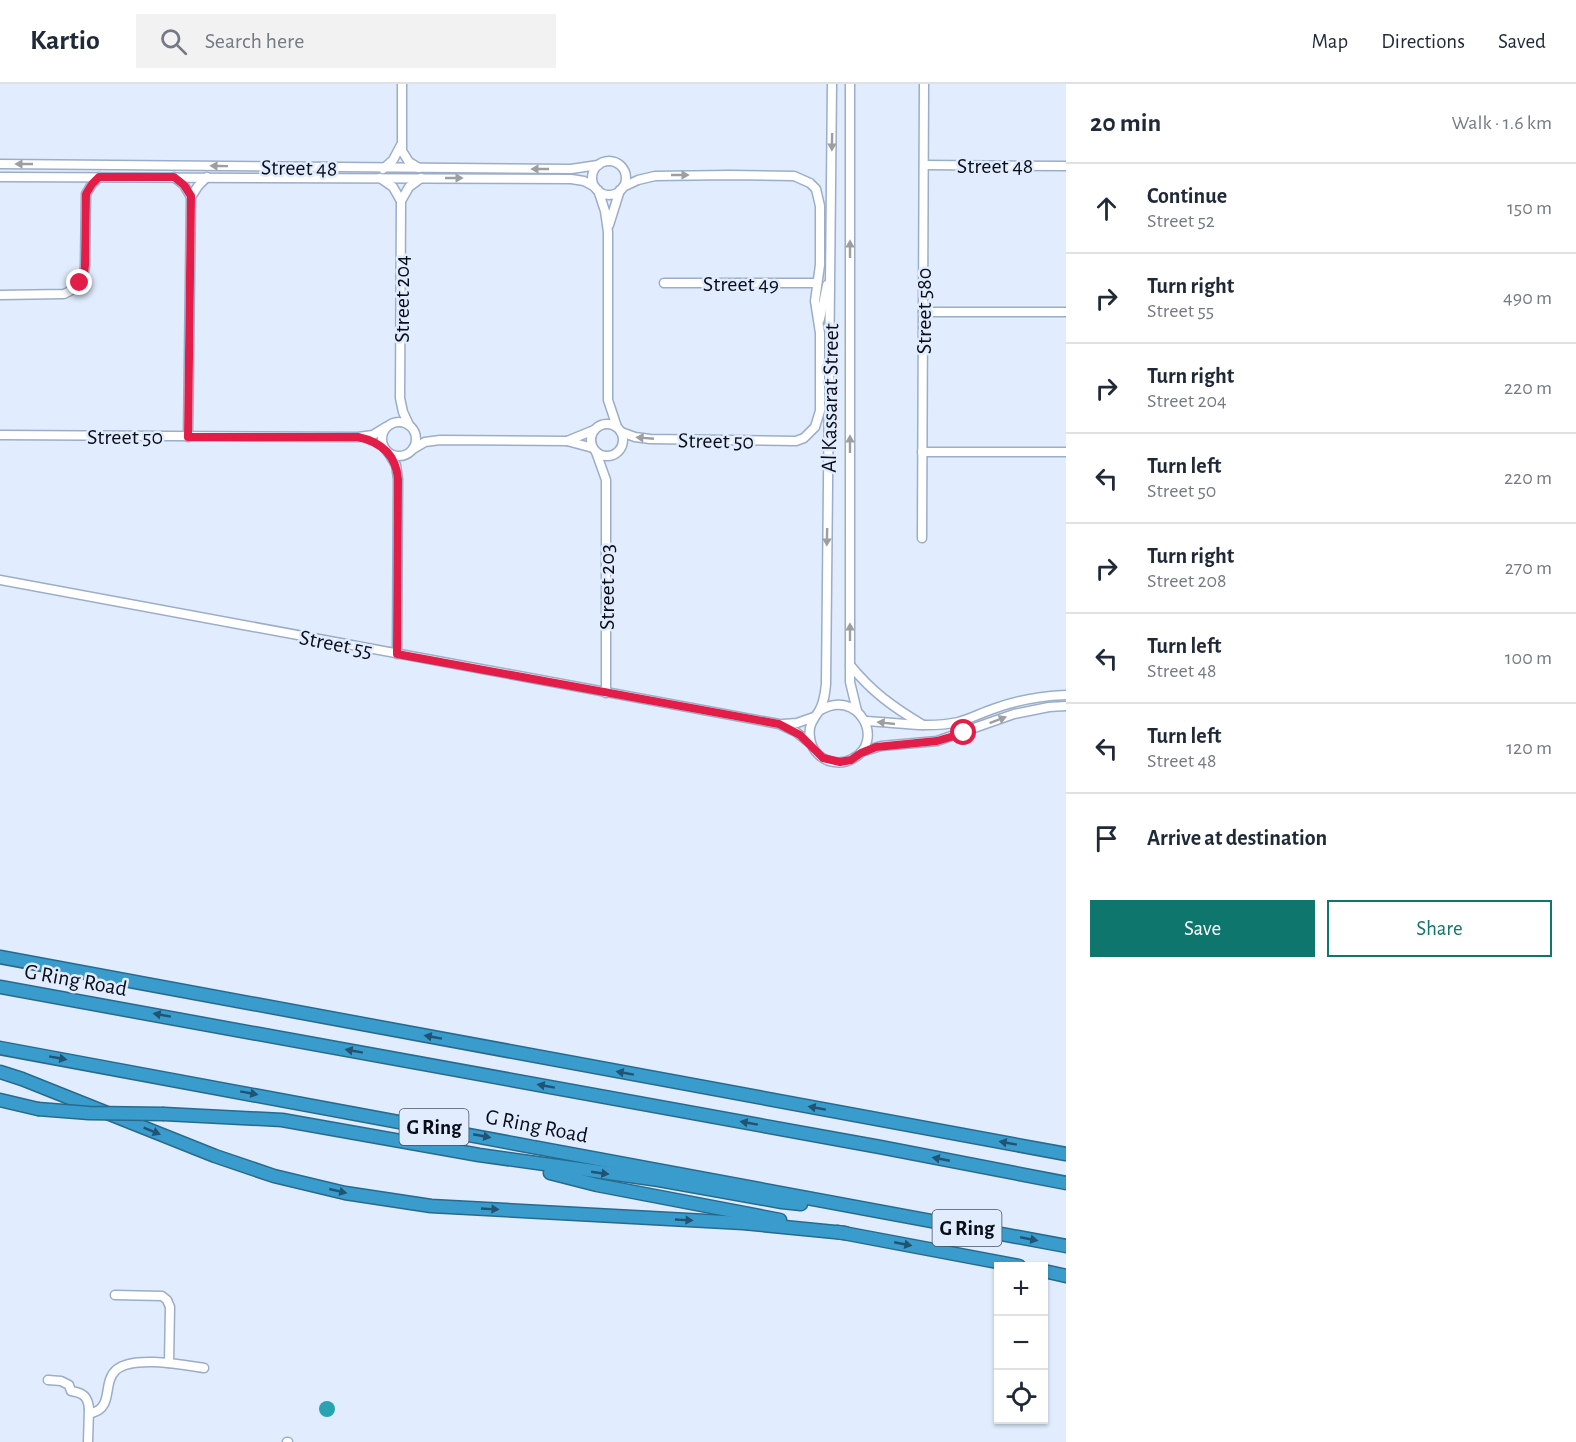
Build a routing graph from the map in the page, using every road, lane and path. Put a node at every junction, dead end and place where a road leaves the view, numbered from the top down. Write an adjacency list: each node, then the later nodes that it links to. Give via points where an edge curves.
1 (402, 84): 7 (street)
2 (832, 84): 25 (street, Al Kassarat Street, one-way to 25)
3 (850, 84): 6 (street, Al Kassarat Street)
4 (857, 84): 6 (street)
5 (924, 84): 10 (street, Street 580)
6 (850, 105): 55 (street, Al Kassarat Street, one-way to 6)
7 (401, 144): 12 (street, via 397,156); 13 (street, via 405,157)
8 (0, 164): 12 (street, Street 48, one-way to 8)
9 (598, 165): 13 (street, Street 48, one-way to 13); 19 (street, via 592,176); 20 (street, via 609,160 620,165 626,176)
10 (924, 165): 11 (street, Street 48); 29 (street, Street 580)
11 (1066, 166)
12 (381, 173): 13 (street, Street 48); 18 (street, Street 48); 23 (street)
13 (421, 173): 19 (street, Street 48, one-way to 19, via 571,178); 23 (street)
14 (0, 177): 15 (street, Street 48)
15 (72, 177): 16 (street, Street 48); 21 (street)
16 (99, 177): 17 (street, Street 48); 21 (street)
17 (174, 177): 18 (street, Street 48); 22 (street)
18 (207, 177): 22 (street)
19 (597, 189): 20 (street, via 609,195); 24 (street)
20 (622, 189): 24 (street); 27 (street, Al Kassarat Street, one-way to 27, via 646,178 666,175 794,176 810,183 820,206)
21 (86, 194): 28 (street, via 85,265 80,283 64,294)
22 (191, 196): 40 (street)
23 (401, 201): 32 (street, Street 204)
24 (608, 232): 33 (street)
25 (830, 273): 31 (street); 60 (street, Al Kassarat Street, one-way to 60, via 826,684)
26 (664, 283): 27 (street, Street 49)
27 (817, 283): 31 (street, Al Kassarat Street, via 815,307)
28 (0, 295)
29 (923, 312): 30 (street); 47 (street, Street 580)
30 (1066, 312)
31 (819, 325): 38 (street, Al Kassarat Street, via 820,411)
32 (400, 398): 34 (street, Street 204); 35 (street, Street 204)
33 (608, 400): 36 (street); 37 (street)
34 (388, 425): 35 (street, via 396,422); 41 (street, Street 50, via 373,435); 44 (street, via 382,437)
35 (411, 427): 42 (street); 46 (street, via 416,440)
36 (596, 428): 37 (street, via 608,424); 43 (street); 45 (street, via 591,439)
37 (619, 430): 38 (street, Street 50, one-way to 37, via 796,441 650,439); 49 (street, via 623,443)
38 (810, 433)
39 (0, 435): 40 (street, Street 50)
40 (188, 437): 41 (street, Street 50)
41 (358, 437): 44 (street, Street 50)
42 (440, 440): 43 (street); 46 (street, via 425,442)
43 (567, 441): 45 (street)
44 (386, 450): 46 (street, via 398,456); 50 (street, via 396,465)
45 (594, 450): 49 (street, via 608,456); 51 (street, Street 203)
46 (410, 452): 50 (street)
47 (922, 452): 48 (street); 52 (street, Street 580)
48 (1066, 452)
49 (616, 453): 51 (street, Street 203)
50 (398, 479): 54 (street)
51 (606, 480): 56 (street, Street 203)
52 (922, 538)
53 (0, 580): 54 (street, Street 55)
54 (397, 654): 56 (street, Street 55)
55 (850, 664): 59 (street, Al Kassarat Street); 63 (street, via 888,704)
56 (606, 693): 62 (street, Street 55)
57 (1066, 695): 63 (street, via 1029,698 961,721)
58 (1066, 706): 65 (street, one-way to 58, via 881,746 937,741 1014,714)
59 (857, 711): 60 (street, via 834,704); 61 (street, Al Kassarat Street)
60 (817, 714): 62 (street, Street 55, via 797,723); 64 (street, Al Kassarat Street, via 810,725)
61 (865, 721): 63 (street, one-way to 61); 65 (street, via 867,741)
62 (779, 724): 64 (street, Street 55)
63 (923, 725)
64 (811, 744): 65 (street, via 818,754 834,762 851,760)
65 (861, 753)
66 (0, 957): 71 (highway, one-way to 66)
67 (0, 987): 73 (highway, G Ring Road, one-way to 67)
68 (0, 1048): 74 (highway, G Ring Road / G Ring, one-way to 74)
69 (0, 1072): 75 (highway, one-way to 75, via 215,1156 274,1176 345,1193 431,1206 743,1223)
70 (0, 1100): 72 (highway, bridge, via 38,1109 89,1113 282,1120)
71 (1066, 1154)
72 (479, 1155): 74 (highway, one-way to 74, via 782,1202); 75 (highway, via 597,1185)
73 (1064, 1182)
74 (868, 1209): 76 (highway, G Ring Road / G Ring, one-way to 76)
75 (845, 1233): 77 (highway, one-way to 77)
76 (1066, 1246)
77 (998, 1262)
78 (1048, 1272): 79 (highway)
79 (1066, 1276)
80 (115, 1295): 81 (street, via 162,1296 167,1300)
81 (169, 1363): 82 (street); 84 (street, via 132,1364 117,1369 111,1378 107,1402 99,1411)
82 (204, 1368)
83 (48, 1380): 84 (street, via 61,1381 71,1391 82,1394 88,1400)
84 (89, 1410): 85 (street)
85 (88, 1442)

